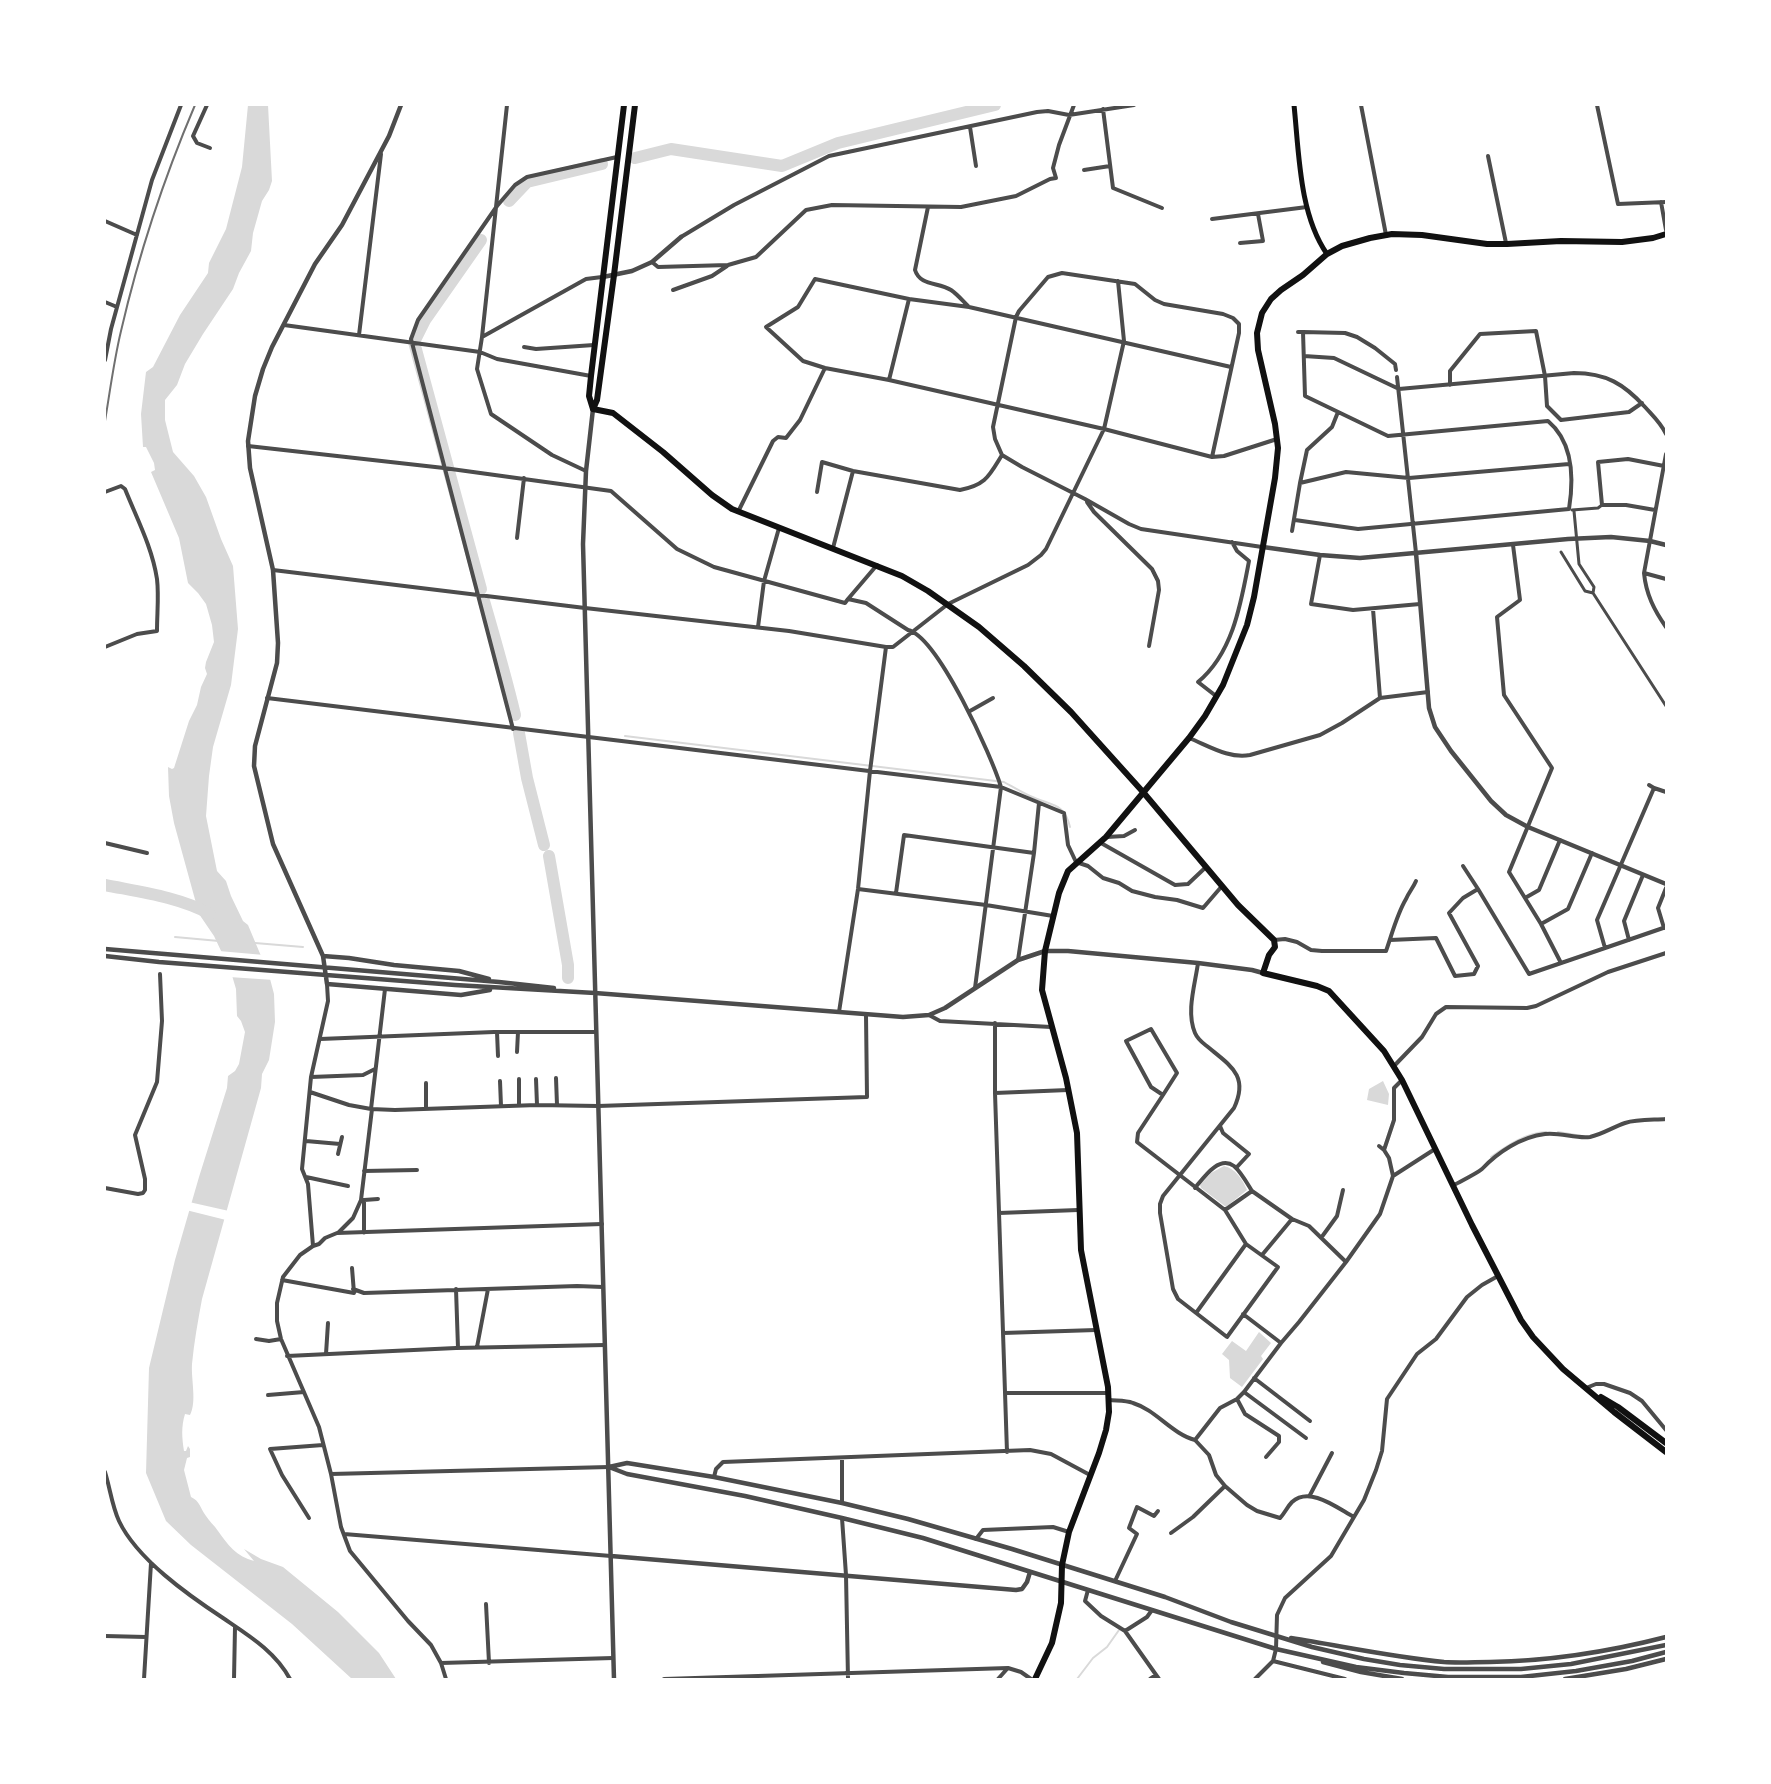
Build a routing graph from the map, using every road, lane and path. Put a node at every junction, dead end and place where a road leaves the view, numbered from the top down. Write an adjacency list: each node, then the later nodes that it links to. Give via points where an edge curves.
1 (180, 105): 34 (street, via 152,180)
2 (207, 105): 15 (street, via 193,136 197,143)
3 (401, 105): 16 (street)
4 (507, 105): 25 (street)
5 (624, 105): 17 (main road)
6 (635, 105): 42 (main road)
7 (1074, 105): 13 (street)
8 (1134, 105): 12 (street)
9 (1294, 105): 27 (main road)
10 (1361, 105): 35 (street)
11 (1597, 105): 24 (street, via 1617,204)
12 (1102, 109): 13 (street); 22 (street)
13 (1069, 115): 14 (street, via 1048,111); 26 (street, via 1053,168 1056,178 1016,196 960,207)
14 (970, 127): 20 (street); 36 (street, via 829,156)
15 (210, 148)
16 (381, 151): 51 (street); 52 (street)
17 (618, 156): 25 (street, via 527,177); 43 (main road)
18 (1488, 156): 38 (street)
19 (983, 159): 20 (street)
20 (975, 160): 21 (street)
21 (976, 166)
22 (1110, 166): 23 (street); 28 (street, via 1113,188)
23 (1084, 170)
24 (1663, 202): 32 (street)
25 (497, 206): 53 (street); 55 (street, via 418,321)
26 (928, 207): 41 (street, via 832,206 806,210 756,257); 49 (street, via 916,275 954,291)
27 (1307, 207): 29 (street); 39 (main road, via 1312,226)
28 (1162, 208)
29 (1258, 213): 30 (street); 37 (street, via 1263,241)
30 (1212, 219)
31 (105, 221): 34 (street)
32 (1666, 230)
33 (1666, 234): 38 (main road, via 1622,242)
34 (137, 235): 48 (street)
35 (1386, 235): 38 (main road); 39 (main road, via 1342,246)
36 (681, 237): 40 (street)
37 (1240, 243)
38 (1507, 244)
39 (1328, 254): 77 (main road, via 1281,290 1262,313 1258,350)
40 (652, 262): 41 (street, via 658,267); 42 (street)
41 (728, 265): 45 (street, via 712,276)
42 (614, 275): 43 (street); 72 (main road)
43 (603, 277): 53 (street, via 586,279); 56 (main road)
44 (1118, 281): 50 (street, via 1062,273 1048,277); 54 (street); 61 (street, via 1135,284 1164,304 1233,318 1239,324 1239,333)
45 (673, 290)
46 (909, 299): 49 (street); 62 (street, via 815,279 798,307 766,327 803,361); 67 (street)
47 (105, 302): 48 (street)
48 (117, 307): 60 (street)
49 (969, 307): 50 (street)
50 (1016, 317): 54 (street); 71 (street)
51 (284, 325): 52 (street); 78 (street, via 260,378)
52 (359, 335): 55 (street)
53 (482, 337): 58 (street)
54 (1124, 341): 61 (street); 74 (street)
55 (411, 342): 58 (street); 84 (street)
56 (595, 345): 57 (street); 64 (main road)
57 (524, 347)
58 (480, 352): 64 (street, via 497,359); 85 (street, via 477,369 491,414 552,455)
59 (1304, 357): 63 (street, via 1301,332 1345,333 1395,364); 69 (street, via 1334,358); 73 (street, via 1305,396)
60 (105, 360)
61 (1231, 367): 81 (street)
62 (825, 368): 67 (street); 98 (street, via 800,420 786,438 773,441)
63 (1396, 370)
64 (591, 376): 72 (main road, via 589,396)
65 (1545, 376): 68 (street); 68 (street, via 1536,331 1480,334 1450,371); 70 (street, via 1587,373 1606,377 1625,387); 70 (street, via 1547,406 1561,420 1629,412)
66 (1397, 377): 69 (street)
67 (889, 380): 71 (street)
68 (1450, 385): 69 (street)
69 (1399, 389): 76 (street)
70 (1642, 404): 75 (street)
71 (998, 406): 74 (street); 80 (street, via 993,427)
72 (593, 409): 85 (street); 98 (main road, via 613,413)
73 (1338, 412): 76 (street, via 1388,436); 89 (street, via 1332,427 1306,450)
74 (1104, 429): 81 (street); 93 (street)
75 (1666, 434)
76 (1404, 435): 82 (street, via 1548,421 1558,429 1568,449); 88 (street)
77 (1278, 439): 81 (street); 109 (main road)
78 (248, 446): 84 (street); 116 (street)
79 (1666, 454): 83 (street)
80 (1002, 455): 86 (street, via 989,477 975,487 960,490); 93 (street)
81 (1212, 456)
82 (1569, 464): 88 (street); 96 (street)
83 (1664, 466): 95 (street, via 1628,459 1598,462); 97 (street)
84 (444, 468): 87 (street); 121 (street)
85 (586, 471): 90 (street)
86 (853, 471): 92 (street, via 822,462); 110 (street)
87 (524, 478): 90 (street); 103 (street)
88 (1408, 478): 89 (street, via 1346,472); 100 (street)
89 (1300, 483): 99 (street)
90 (585, 486): 119 (street, via 611,490 677,549 695,559); 125 (street)
91 (105, 492): 131 (street, via 121,486 125,489 152,558 158,601 157,631)
92 (817, 492)
93 (1073, 493): 94 (street); 123 (street, via 1041,555)
94 (1085, 499): 105 (street, via 1141,529); 130 (street, via 1152,569 1158,581)
95 (1602, 505): 96 (street); 97 (street)
96 (1572, 510): 100 (street); 120 (street, via 1579,564 1594,587)
97 (1655, 510): 104 (street)
98 (738, 512): 101 (main road)
99 (1295, 520): 100 (street, via 1358,529); 102 (street)
100 (1413, 524): 113 (street)
101 (779, 527): 110 (main road); 119 (street)
102 (1292, 531)
103 (517, 538)
104 (1650, 541): 107 (street, via 1611,537); 108 (street); 117 (street)
105 (1232, 542): 109 (street); 134 (street, via 1249,561 1242,599 1221,652 1198,682)
106 (1290, 544): 111 (street)
107 (1514, 545): 113 (street); 150 (street, via 1520,600 1497,617 1504,695 1552,768)
108 (1666, 545)
109 (1263, 547): 111 (street); 134 (main road, via 1247,625)
110 (833, 548): 115 (main road)
111 (1289, 551): 114 (street)
112 (1561, 552): 120 (street, via 1585,591)
113 (1416, 553): 114 (street, via 1360,558); 124 (street)
114 (1320, 555): 126 (street, via 1311,604)
115 (877, 565): 122 (street); 123 (main road)
116 (273, 570): 121 (street); 135 (street, via 278,652)
117 (1644, 573): 118 (street); 128 (street, via 1654,609)
118 (1666, 579)
119 (764, 581): 122 (street, via 845,603); 127 (street)
120 (1593, 593): 138 (street)
121 (478, 595): 125 (street); 140 (street)
122 (848, 599): 129 (street, via 866,603)
123 (948, 604): 129 (street); 147 (main road, via 1030,672)
124 (1420, 604): 126 (street); 133 (street)
125 (585, 608): 127 (street); 141 (street)
126 (1373, 609): 137 (street)
127 (758, 627): 132 (street)
128 (1666, 627)
129 (914, 631): 132 (street, via 893,647); 139 (street, via 930,646)
130 (1149, 646)
131 (105, 647)
132 (886, 647): 143 (street)
133 (1428, 692): 137 (street); 150 (street, via 1436,727 1451,751 1491,801)
134 (1217, 696): 142 (main road)
135 (267, 698): 140 (street); 185 (street, via 255,746 255,766 273,844)
136 (993, 698): 139 (street)
137 (1380, 698): 142 (street, via 1320,735 1250,755 1232,756)
138 (1666, 706)
139 (970, 711): 145 (street)
140 (513, 729): 141 (street)
141 (588, 737): 143 (street); 196 (street)
142 (1190, 738): 147 (main road)
143 (870, 771): 145 (street); 168 (street)
144 (1649, 785): 146 (street)
145 (1001, 787): 149 (street); 156 (street)
146 (1654, 788): 148 (street); 161 (street)
147 (1143, 792): 152 (main road); 163 (main road)
148 (1666, 792)
149 (1039, 803): 158 (street); 160 (street, via 1064,813 1068,845)
150 (1528, 827): 153 (street); 171 (street, via 1509,872)
151 (1135, 830): 152 (street, via 1124,836)
152 (1106, 837): 155 (main road)
153 (1560, 839): 159 (street); 171 (street, via 1539,890)
154 (105, 843): 157 (street)
155 (1101, 843): 160 (main road); 163 (street, via 1175,885 1188,884)
156 (993, 848): 158 (street); 170 (street, via 904,835); 172 (street)
157 (147, 853)
158 (1034, 853): 173 (street)
159 (1592, 853): 161 (street); 175 (street, via 1568,909)
160 (1076, 862): 166 (street, via 1132,891 1203,908); 174 (main road, via 1063,880)
161 (1620, 865): 164 (street); 180 (street, via 1597,920)
162 (1463, 866): 169 (street)
163 (1206, 867): 166 (main road)
164 (1644, 875): 167 (street); 179 (street, via 1624,921)
165 (1416, 881): 178 (street)
166 (1222, 886): 177 (main road)
167 (1666, 886): 176 (street, via 1658,908)
168 (858, 889): 170 (street); 197 (street)
169 (1478, 889): 178 (street, via 1462,898 1449,913 1478,966 1474,974 1455,976 1436,938); 188 (street, via 1529,974)
170 (896, 893): 172 (street)
171 (1525, 898): 175 (street)
172 (986, 905): 173 (street); 194 (street)
173 (1025, 911): 174 (street); 186 (street)
174 (1053, 916): 182 (main road)
175 (1540, 924): 188 (street)
176 (1665, 928): 179 (street)
177 (1274, 940): 178 (street, via 1297,942 1311,950 1339,951 1386,951); 189 (main road, via 1275,947)
178 (1390, 940)
179 (1629, 940): 180 (street)
180 (1605, 948): 188 (street)
181 (105, 949): 191 (street)
182 (1045, 951): 186 (street); 187 (street); 201 (main road, via 1042,990)
183 (1666, 953): 209 (street, via 1608,972 1536,1006 1442,1009)
184 (105, 956): 193 (street)
185 (323, 956): 191 (street, via 459,970); 192 (street)
186 (1018, 960): 194 (street)
187 (1197, 963): 189 (street); 230 (street, via 1192,1009 1195,1033 1232,1067 1240,1081 1234,1108)
188 (1561, 963)
189 (1263, 973): 209 (main road, via 1329,992)
190 (160, 974): 246 (street, via 162,1021 157,1082 135,1135 145,1190 138,1194)
191 (499, 982): 196 (street)
192 (327, 984): 195 (street); 206 (street, via 328,1001)
193 (499, 988): 195 (street, via 461,995); 196 (street)
194 (975, 988): 199 (street)
195 (385, 989): 205 (street)
196 (595, 993): 197 (street); 204 (street)
197 (839, 1012): 198 (street)
198 (866, 1015): 199 (street); 226 (street, via 867,1096)
199 (929, 1015): 200 (street, via 940,1021)
200 (995, 1023): 201 (street); 220 (street)
201 (1051, 1027): 218 (main road)
202 (498, 1032): 203 (street); 205 (street); 208 (street)
203 (518, 1032): 204 (street); 207 (street)
204 (596, 1032): 226 (street)
205 (380, 1036): 206 (street); 210 (street)
206 (320, 1039): 211 (street)
207 (517, 1052)
208 (498, 1056)
209 (1395, 1065): 215 (main road)
210 (376, 1069): 211 (street, via 363,1075); 227 (street)
211 (311, 1077): 219 (street)
212 (556, 1078): 223 (street)
213 (519, 1079): 225 (street)
214 (536, 1079): 222 (street)
215 (1402, 1080): 235 (main road); 236 (street, via 1394,1088 1394,1120)
216 (500, 1081): 224 (street)
217 (426, 1083): 228 (street)
218 (1068, 1090): 220 (street); 252 (main road, via 1077,1133)
219 (310, 1092): 227 (street); 232 (street)
220 (995, 1093): 254 (street)
221 (1163, 1095): 221 (street, via 1152,1087 1126,1041 1151,1029 1177,1073); 241 (street, via 1138,1133 1137,1142)
222 (537, 1105): 223 (street); 225 (street)
223 (557, 1105): 226 (street)
224 (501, 1106): 225 (street); 228 (street)
225 (519, 1106)
226 (598, 1106): 256 (street)
227 (372, 1109): 228 (street); 240 (street)
228 (426, 1109)
229 (1666, 1119): 244 (street, via 1626,1123 1583,1138 1535,1135 1510,1146 1481,1170)
230 (1220, 1125): 238 (street, via 1223,1133 1249,1154); 241 (street)
231 (342, 1137): 233 (street)
232 (306, 1141): 233 (street); 243 (street, via 302,1169)
233 (340, 1144): 237 (street)
234 (1379, 1146): 236 (street)
235 (1436, 1148): 242 (street); 244 (main road)
236 (1384, 1150): 242 (street)
237 (338, 1154)
238 (1236, 1168): 247 (street, via 1222,1164 1209,1170); 249 (street)
239 (417, 1170): 240 (street)
240 (364, 1171): 251 (street)
241 (1180, 1176): 247 (street); 271 (street, via 1163,1196 1160,1213 1173,1289 1178,1299)
242 (1393, 1176): 263 (street, via 1380,1214)
243 (306, 1177): 245 (street); 261 (street)
244 (1454, 1185): 265 (main road)
245 (348, 1186)
246 (105, 1188)
247 (1195, 1188): 253 (street)
248 (1343, 1190): 259 (street, via 1337,1216)
249 (1252, 1191): 253 (street); 255 (street)
250 (378, 1199): 251 (street)
251 (362, 1200): 257 (street, via 353,1218); 258 (street)
252 (1078, 1210): 254 (street); 274 (main road)
253 (1225, 1210): 260 (street)
254 (999, 1213): 275 (street)
255 (1292, 1219): 259 (street, via 1309,1226); 262 (street)
256 (602, 1224): 258 (street); 267 (street)
257 (337, 1233): 258 (street); 261 (street)
258 (364, 1233)
259 (1321, 1238): 263 (street)
260 (1246, 1244): 262 (street); 271 (street)
261 (313, 1246): 266 (street, via 300,1255)
262 (1262, 1255): 272 (street, via 1278,1267)
263 (1346, 1262): 278 (street)
264 (352, 1268): 268 (street)
265 (1498, 1276): 285 (main road, via 1533,1337); 312 (street, via 1467,1297 1436,1340 1417,1354 1387,1399 1382,1451 1371,1485)
266 (282, 1280): 268 (street, via 354,1293); 277 (street, via 277,1303)
267 (603, 1287): 269 (street); 279 (street)
268 (353, 1289): 270 (street, via 364,1293)
269 (488, 1289): 270 (street); 280 (street)
270 (456, 1290): 281 (street)
271 (1196, 1313): 272 (street, via 1227,1337)
272 (1243, 1314): 278 (street)
273 (328, 1323): 282 (street)
274 (1096, 1330): 275 (street); 290 (main road)
275 (1003, 1333): 288 (street)
276 (256, 1339): 277 (street)
277 (281, 1339): 283 (street)
278 (1281, 1342): 284 (street)
279 (605, 1345): 280 (street); 303 (street)
280 (477, 1347): 281 (street)
281 (458, 1348): 282 (street)
282 (326, 1354): 283 (street)
283 (287, 1356): 286 (street)
284 (1254, 1378): 287 (street); 292 (street)
285 (1588, 1390): 293 (street, via 1604,1384 1630,1393 1642,1401); 296 (main road); 299 (main road)
286 (304, 1392): 289 (street); 297 (street)
287 (1244, 1392): 291 (street); 294 (street)
288 (1005, 1393): 290 (street); 298 (street)
289 (268, 1395)
290 (1109, 1396): 295 (street, via 1144,1408); 306 (main road, via 1106,1430)
291 (1237, 1399): 295 (street, via 1220,1408); 301 (street, via 1245,1414 1279,1436 1279,1442)
292 (1310, 1421)
293 (1666, 1430)
294 (1306, 1438)
295 (1195, 1440): 308 (street, via 1209,1455)
296 (1666, 1443)
297 (323, 1445): 305 (street); 313 (street, via 270,1449)
298 (1007, 1452): 302 (street); 306 (street, via 1048,1452)
299 (1666, 1452)
300 (1332, 1454): 309 (street)
301 (1266, 1457)
302 (842, 1458): 307 (street, via 723,1462); 310 (street)
303 (609, 1467): 305 (street); 307 (street, via 627,1463); 314 (street); 319 (street)
304 (105, 1472): 320 (street, via 120,1522)
305 (331, 1474): 317 (street)
306 (1090, 1475): 315 (main road)
307 (714, 1477): 310 (street)
308 (1225, 1486): 309 (street, via 1246,1505 1280,1518 1293,1501); 316 (street)
309 (1310, 1496): 312 (street)
310 (842, 1503): 318 (street)
311 (1158, 1511): 325 (street, via 1154,1516 1137,1507 1129,1528 1137,1534)
312 (1354, 1517): 332 (street, via 1331,1556 1285,1598 1276,1615)
313 (309, 1518)
314 (842, 1518): 322 (street, via 923,1538); 323 (street)
315 (1070, 1532): 318 (street, via 1053,1527 983,1530); 321 (main road)
316 (1171, 1533)
317 (344, 1534): 319 (street); 342 (street, via 356,1560 431,1645)
318 (976, 1539): 321 (street)
319 (611, 1556): 323 (street); 338 (street)
320 (151, 1562): 329 (street); 333 (street)
321 (1062, 1565): 324 (main road); 325 (street)
322 (1030, 1572): 323 (street, via 1027,1582 1016,1590); 324 (street)
323 (846, 1575): 345 (street)
324 (1062, 1581): 326 (street); 354 (main road, via 1052,1643)
325 (1115, 1581): 332 (street)
326 (1089, 1589): 328 (street); 330 (street, via 1085,1601)
327 (486, 1604): 343 (street)
328 (1152, 1610): 330 (street); 336 (street)
329 (236, 1627): 348 (street); 349 (street, via 269,1651)
330 (1125, 1630): 346 (street)
331 (105, 1636): 333 (street)
332 (1276, 1636): 334 (street, via 1447,1662 1573,1656); 335 (street, via 1364,1659 1444,1669 1521,1669 1571,1664); 336 (street)
333 (146, 1637): 347 (street)
334 (1666, 1637)
335 (1666, 1645)
336 (1276, 1649): 339 (street); 341 (street)
337 (1666, 1652): 339 (street, via 1576,1671 1521,1677 1448,1677)
338 (614, 1658): 343 (street); 351 (street)
339 (1318, 1659): 358 (street, via 1326,1664)
340 (1666, 1659): 359 (street)
341 (1273, 1662): 356 (street); 357 (street)
342 (441, 1663): 343 (street); 350 (street)
343 (489, 1663)
344 (1008, 1668): 345 (street); 353 (street); 354 (street)
345 (848, 1677): 352 (street)
346 (1158, 1677): 355 (street)
347 (144, 1679)
348 (234, 1679)
349 (290, 1679)
350 (446, 1679)
351 (614, 1679)
352 (664, 1679)
353 (998, 1679)
354 (1033, 1679)
355 (1150, 1679)
356 (1255, 1679)
357 (1345, 1679)
358 (1402, 1679)
359 (1565, 1679)

